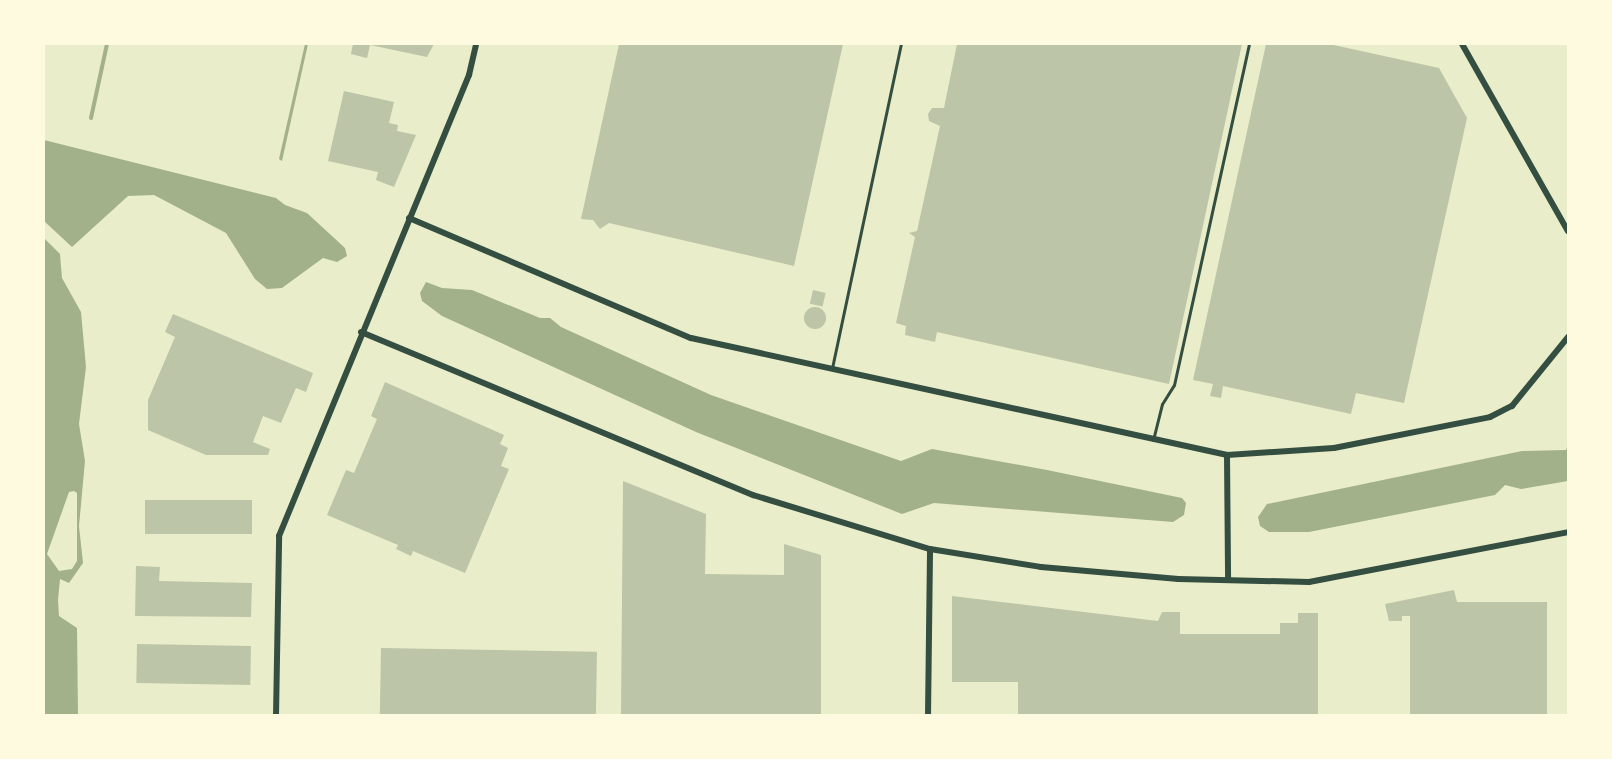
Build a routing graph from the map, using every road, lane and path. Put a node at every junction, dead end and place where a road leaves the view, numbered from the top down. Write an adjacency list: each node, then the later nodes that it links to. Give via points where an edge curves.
1 (476, 44): 5 (street, via 469,75)
2 (901, 44): 9 (lane)
3 (1249, 44): 10 (lane, via 1174,385 1162,404)
4 (1462, 44): 6 (street)
5 (409, 218): 7 (street); 9 (street, via 691,338)
6 (1569, 231)
7 (361, 332): 13 (street, via 753,495); 15 (street, via 279,536)
8 (1569, 337): 11 (street, via 1512,406 1490,417 1334,448)
9 (831, 370): 10 (street)
10 (1153, 441): 11 (street)
11 (1227, 455): 14 (street)
12 (1569, 532): 14 (street, via 1309,582)
13 (930, 549): 14 (street, via 1041,567); 16 (street)
14 (1228, 580)
15 (276, 716)
16 (928, 716)

